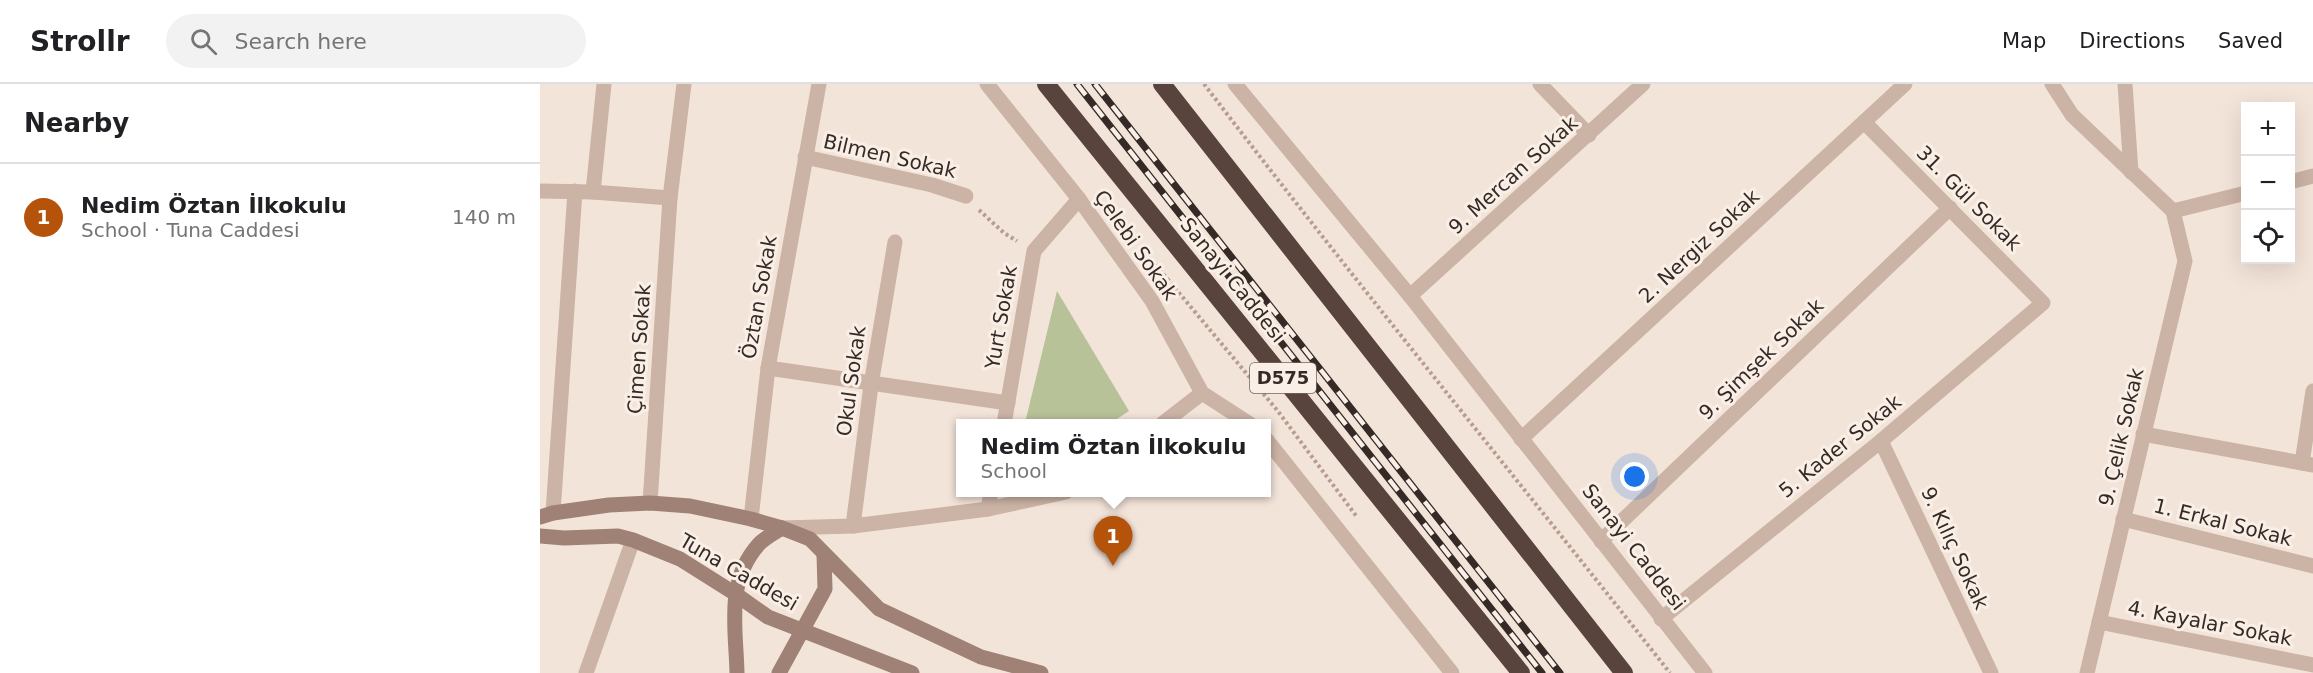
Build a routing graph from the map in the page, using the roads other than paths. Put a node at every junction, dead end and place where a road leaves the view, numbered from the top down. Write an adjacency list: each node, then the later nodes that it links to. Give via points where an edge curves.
1 (604, 84): 21 (street)
2 (684, 84): 24 (street, Çimen Sokak)
3 (819, 84): 15 (street, Öztan Sokak)
4 (987, 84): 25 (street, Çelebi Sokak)
5 (1046, 84): 63 (highway, Sanayi Caddesi / D575)
6 (1162, 84): 70 (highway)
7 (1234, 84): 29 (street, Sanayi Caddesi)
8 (1540, 84): 14 (street)
9 (1643, 84): 14 (street, 9. Mercan Sokak)
10 (1905, 84): 13 (street, 2. Nergiz Sokak)
11 (2052, 84): 16 (street, via 2072,115)
12 (2125, 84): 16 (street)
13 (1864, 122): 26 (street, 31. Gül Sokak); 40 (street, 2. Nergiz Sokak)
14 (1589, 135): 29 (street, 9. Mercan Sokak)
15 (805, 157): 23 (street, Bilmen Sokak); 31 (street, Öztan Sokak)
16 (2131, 172): 27 (street)
17 (2313, 176): 18 (street)
18 (2295, 181)
19 (540, 191): 20 (street)
20 (575, 191): 21 (street); 48 (street)
21 (593, 192): 24 (street)
22 (2241, 194): 27 (street)
23 (966, 196)
24 (670, 198): 46 (street, Çimen Sokak)
25 (1079, 199): 34 (street, Çelebi Sokak, via 1152,301); 35 (street, Yurt Sokak, via 1034,251)
26 (1950, 208): 30 (street, 31. Gül Sokak); 55 (street, 9. Şimşek Sokak)
27 (2174, 211): 39 (street, 9. Çelik Sokak, via 2185,261)
28 (895, 242): 32 (street, Okul Sokak)
29 (1410, 296): 40 (street, Sanayi Caddesi)
30 (2043, 303): 41 (street, 5. Kader Sokak)
31 (768, 368): 32 (street); 49 (street, Öztan Sokak)
32 (870, 385): 35 (street); 51 (street, Okul Sokak)
33 (2313, 391): 43 (street)
34 (1202, 393): 37 (street); 38 (street, Çelebi Sokak)
35 (1008, 403): 36 (street, Yurt Sokak)
36 (1005, 419)
37 (1167, 419)
38 (1244, 419)
39 (2143, 434): 43 (street); 50 (street, 9. Çelik Sokak)
40 (1521, 439): 55 (street, Sanayi Caddesi)
41 (1881, 441): 59 (street, 5. Kader Sokak); 72 (street, 9. Kılıç Sokak)
42 (1271, 445): 69 (street)
43 (2307, 464)
44 (990, 497): 47 (street)
45 (1043, 497): 47 (street)
46 (650, 503): 48 (street, Tuna Caddesi); 49 (street, Tuna Caddesi, via 690,506)
47 (988, 509): 51 (street)
48 (547, 515)
49 (751, 519): 52 (street, Tuna Caddesi)
50 (2123, 519): 57 (street, 1. Erkal Sokak); 60 (street, 9. Çelik Sokak)
51 (853, 526): 52 (street)
52 (782, 528): 56 (street, Tuna Caddesi, via 810,539); 58 (street, via 760,543 740,573)
53 (540, 536): 54 (street, Tuna Caddesi, via 618,536)
54 (633, 540): 58 (street, Tuna Caddesi, via 680,559); 64 (street)
55 (1601, 541): 59 (street, Sanayi Caddesi)
56 (824, 554): 61 (street, via 825,589); 68 (street, Tuna Caddesi, via 879,609 981,657)
57 (2313, 566)
58 (734, 593): 61 (street, Tuna Caddesi, via 768,617); 65 (street)
59 (1662, 619): 71 (street, Sanayi Caddesi)
60 (2099, 622): 62 (street, 4. Kayalar Sokak); 73 (street, 9. Çelik Sokak)
61 (802, 632): 66 (street); 67 (street, Tuna Caddesi)
62 (2313, 664)
63 (1520, 672)
64 (586, 673)
65 (737, 673)
66 (779, 673)
67 (912, 673)
68 (1041, 673)
69 (1452, 673)
70 (1624, 673)
71 (1705, 673)
72 (1991, 673)
73 (2087, 673)

